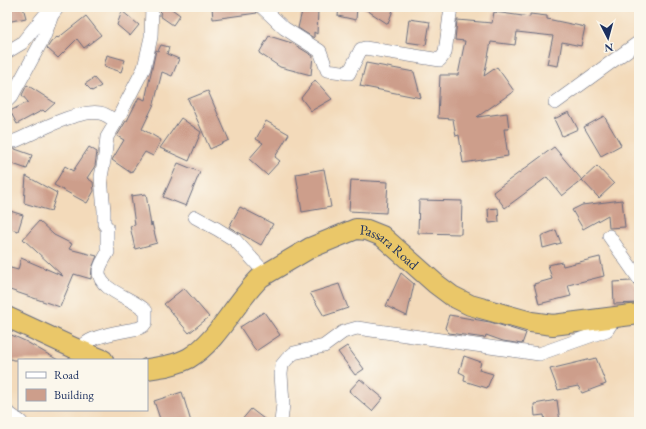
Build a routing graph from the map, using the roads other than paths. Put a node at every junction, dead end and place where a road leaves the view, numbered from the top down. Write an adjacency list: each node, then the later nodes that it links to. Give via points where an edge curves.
1 (152, 7): 9 (street, via 151,36 144,68)
2 (262, 7): 3 (street, via 284,28 320,50 327,70 349,73 361,49 365,48 440,60 444,53)
3 (451, 7)
4 (55, 11): 6 (street, via 45,15 22,43); 7 (street, via 44,37)
5 (639, 42): 8 (street)
6 (7, 52)
7 (7, 102)
8 (555, 103)
9 (116, 122): 10 (street, via 100,113 91,113 70,117 15,141); 18 (street, via 107,137 101,177 108,252 99,273 102,281 113,292 146,310 146,322 139,328 96,338 86,343)
10 (7, 141)
11 (194, 217): 13 (street, via 235,240)
12 (609, 236): 14 (street)
13 (266, 274): 16 (highway, Passara Road, via 310,248 356,229 367,230 382,236 436,284 470,305 531,322 553,325); 20 (highway, Passara Road, via 255,282 202,348 172,365)
14 (639, 279)
15 (639, 314): 16 (highway, Passara Road)
16 (616, 316): 23 (street, via 607,330 539,354 357,328 343,332 324,346 294,353 282,365)
17 (7, 317): 18 (highway)
18 (83, 352): 19 (highway)
19 (100, 359)
20 (148, 369)
21 (7, 412): 22 (street)
22 (21, 422)
23 (281, 422)

